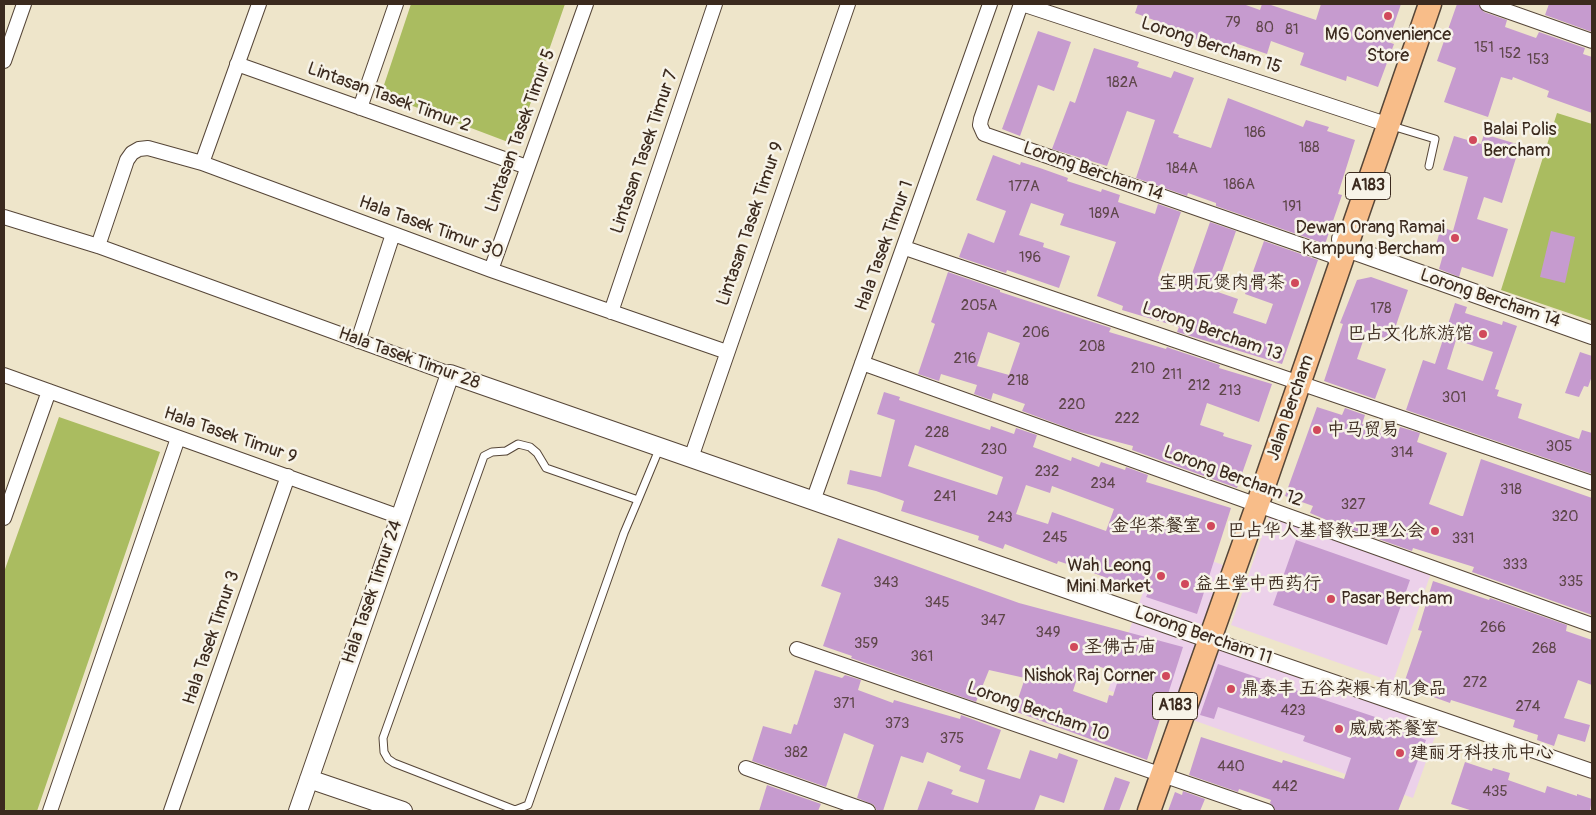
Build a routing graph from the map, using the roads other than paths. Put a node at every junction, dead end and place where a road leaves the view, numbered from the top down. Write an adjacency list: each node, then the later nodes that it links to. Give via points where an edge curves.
1 (24, 4): 13 (street)
2 (259, 4): 14 (street)
3 (396, 4): 15 (street)
4 (586, 4): 19 (street, Lintasan Tasek Timur 5)
5 (715, 4): 26 (street, Lintasan Tasek Timur 7)
6 (848, 4): 29 (street, Lintasan Tasek Timur 9)
7 (990, 4): 23 (street, Hala Tasek Timur 1)
8 (1022, 4): 16 (street, Lorong Bercham 15); 24 (street, Lorong Bercham 14, via 981,119 984,134)
9 (1420, 4): 16 (main road, Jalan Bercham / A183)
10 (1430, 4): 16 (main road, Jalan Bercham / A183)
11 (1487, 4): 12 (street)
12 (1592, 41)
13 (4, 62)
14 (237, 64): 15 (street, Lintasan Tasek Timur 2); 17 (street)
15 (360, 108): 19 (street, Lintasan Tasek Timur 2)
16 (1384, 123): 18 (lane, via 1435,139); 24 (main road, Jalan Bercham / A183)
17 (202, 163): 21 (street, Hala Tasek Timur 30); 22 (street, Hala Tasek Timur 30, via 148,148 132,153)
18 (1429, 166)
19 (527, 167): 25 (street, Lintasan Tasek Timur 5)
20 (4, 217): 22 (street, Hala Tasek Timur 28)
21 (394, 234): 25 (street, Hala Tasek Timur 30); 28 (street)
22 (98, 246): 28 (street, Hala Tasek Timur 28)
23 (904, 248): 30 (street, Hala Tasek Timur 1); 33 (street, Lorong Bercham 13)
24 (1339, 253): 27 (street, Lorong Bercham 14); 33 (main road, Jalan Bercham / A183)
25 (491, 270): 26 (street, Hala Tasek Timur 30)
26 (611, 312): 29 (street, Hala Tasek Timur 30)
27 (1592, 334)
28 (358, 341): 31 (street, Hala Tasek Timur 28)
29 (727, 352): 37 (street, Lintasan Tasek Timur 9)
30 (862, 363): 41 (street, Hala Tasek Timur 1); 42 (street, Lorong Bercham 12)
31 (450, 374): 36 (street, Hala Tasek Timur 28); 43 (street, Hala Tasek Timur 24)
32 (4, 375): 34 (street, Hala Tasek Timur 9)
33 (1295, 380): 39 (street, Lorong Bercham 13); 42 (main road, Jalan Bercham / A183)
34 (49, 391): 35 (street, Hala Tasek Timur 9); 44 (street)
35 (178, 438): 38 (street, Hala Tasek Timur 9); 52 (street)
36 (660, 446): 37 (street, Hala Tasek Timur 28); 40 (lane)
37 (691, 458): 41 (street, Hala Tasek Timur 28)
38 (288, 476): 43 (street, Hala Tasek Timur 9); 53 (street, Hala Tasek Timur 3)
39 (1592, 483)
40 (638, 500): 40 (lane, via 528,805 515,810 388,759 383,738 484,456 506,451 518,444 530,447 546,468)
41 (813, 500): 46 (street, Lorong Bercham 11)
42 (1252, 504): 45 (street, Lorong Bercham 12); 46 (main road, Jalan Bercham / A183)
43 (400, 516): 51 (street, Hala Tasek Timur 24)
44 (4, 518)
45 (1592, 625)
46 (1205, 638): 49 (street, Lorong Bercham 11); 50 (main road, Jalan Bercham / A183)
47 (798, 649): 50 (street, Lorong Bercham 10)
48 (746, 768): 56 (street)
49 (1592, 771)
50 (1156, 773): 57 (main road, Jalan Bercham / A183); 58 (main road, Jalan Bercham / A183); 59 (street, Lorong Bercham 10)
51 (309, 779): 54 (street, Hala Tasek Timur 24); 55 (street)
52 (50, 811)
53 (171, 811)
54 (298, 811)
55 (403, 811)
56 (868, 811)
57 (1138, 811)
58 (1149, 811)
59 (1267, 811)

